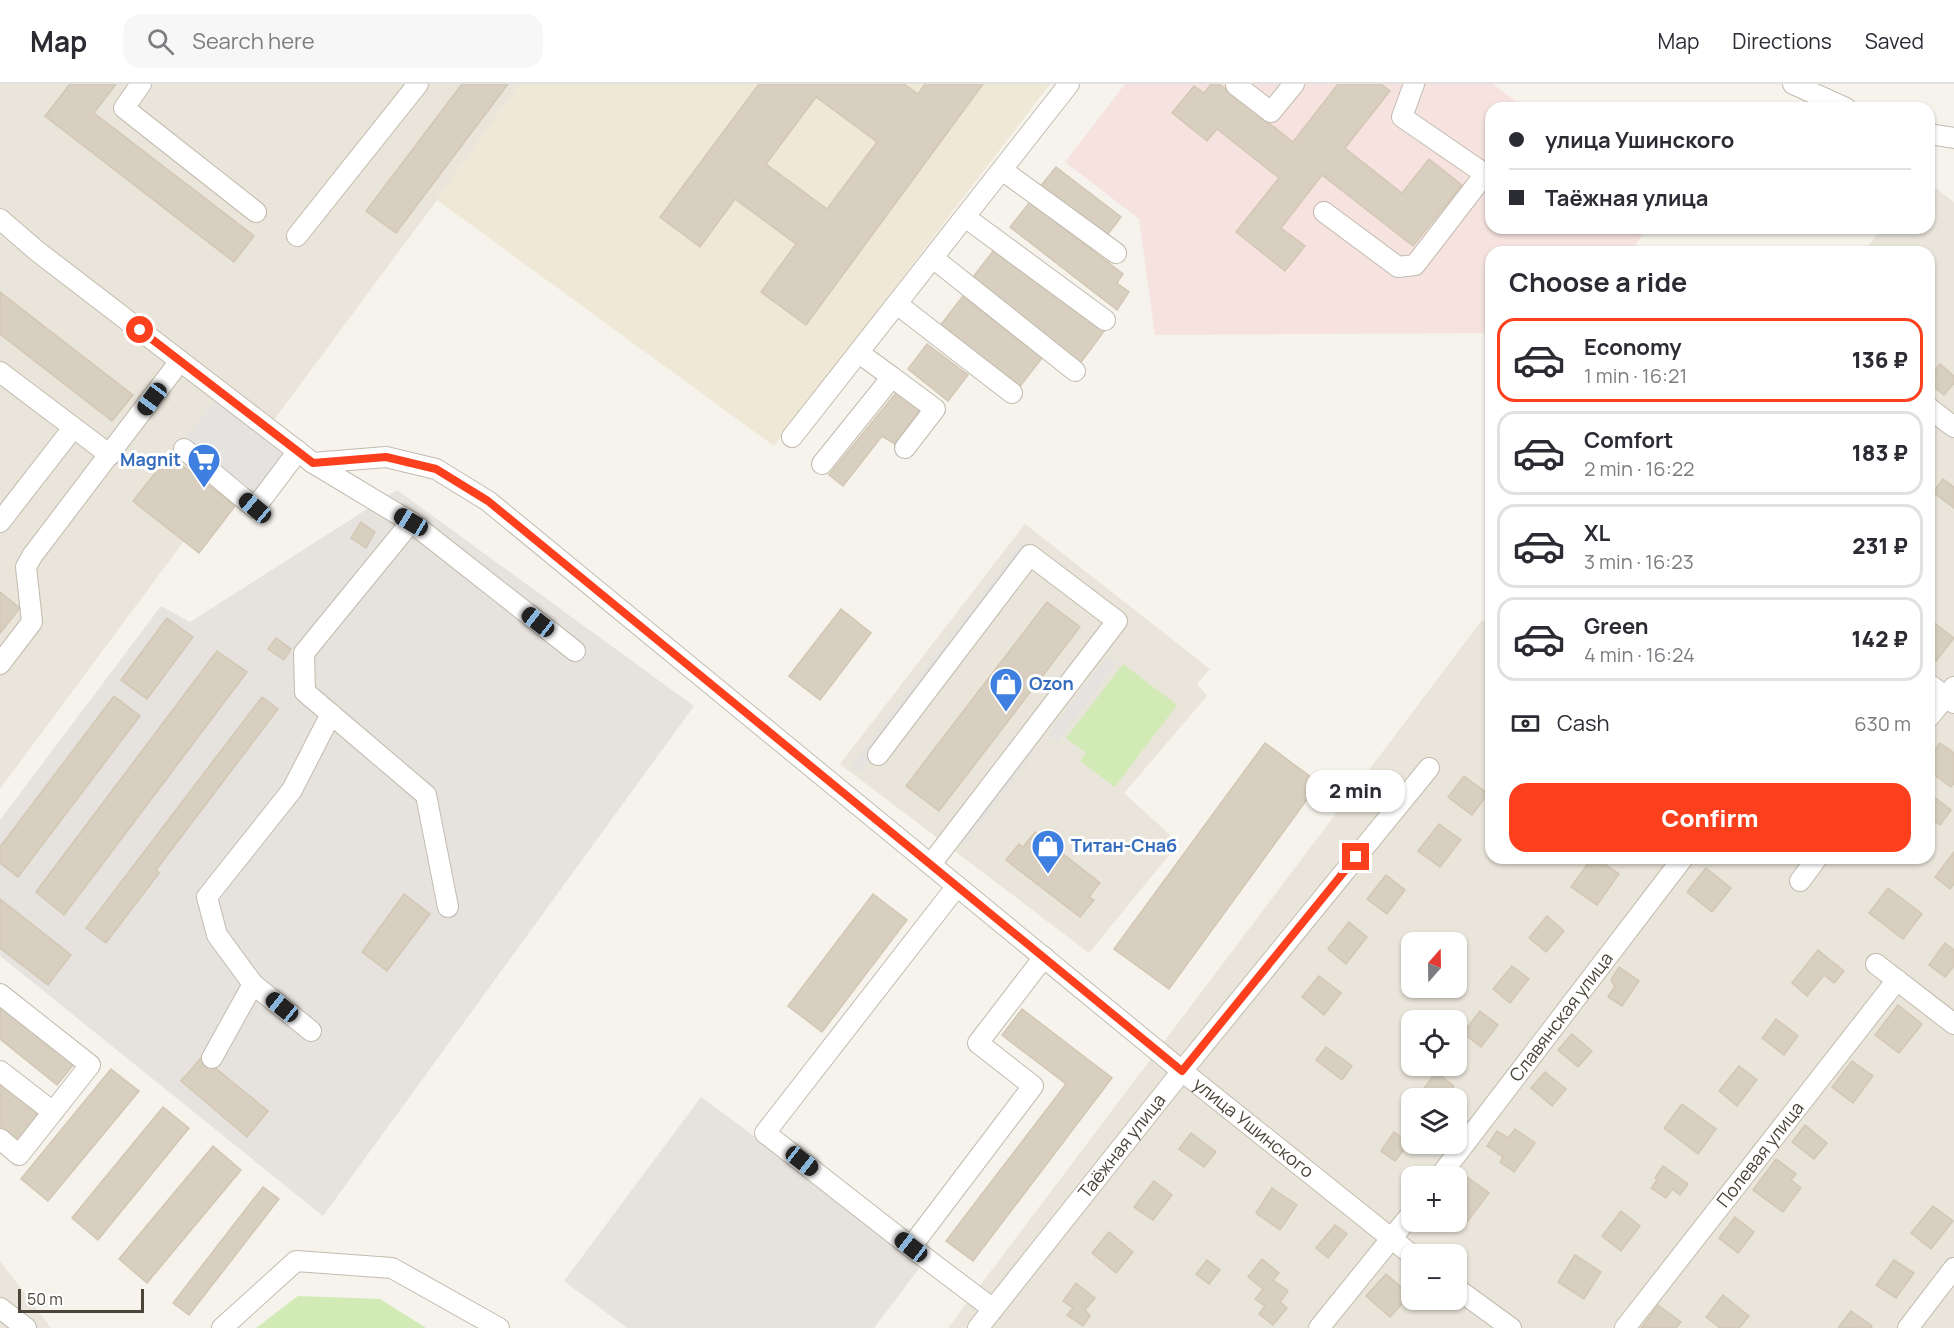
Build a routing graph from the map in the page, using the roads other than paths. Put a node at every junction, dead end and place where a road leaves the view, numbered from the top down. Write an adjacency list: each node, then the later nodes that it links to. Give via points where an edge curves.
1 (141, 84): 12 (street, via 124,108)
2 (418, 84): 16 (street)
3 (1069, 84): 11 (street)
4 (1294, 84): 7 (street, via 1272,112)
5 (1414, 84): 13 (street, via 1402,117 1485,174 1415,265 1398,267)
6 (1793, 84): 8 (street)
7 (1236, 85)
8 (1833, 102)
9 (1935, 135): 10 (street)
10 (1954, 137)
11 (1002, 170): 14 (street); 17 (street)
12 (256, 212)
13 (1324, 212)
14 (965, 217): 18 (street); 20 (street)
15 (0, 219): 22 (street)
16 (297, 236)
17 (1116, 253)
18 (933, 258): 19 (street); 23 (street)
19 (897, 304): 21 (street); 26 (street)
20 (1105, 320)
21 (859, 353): 25 (street); 30 (street)
22 (180, 361): 33 (street); 34 (street)
23 (1075, 371)
24 (0, 372): 29 (street)
25 (892, 377): 31 (street, via 935,408); 35 (street)
26 (1012, 393)
27 (1935, 413): 28 (street)
28 (1954, 427)
29 (73, 428): 33 (street); 36 (street)
30 (792, 438)
31 (905, 448)
32 (184, 449): 34 (street, via 255,508)
33 (110, 455): 39 (street, via 26,567 32,622)
34 (306, 457): 37 (street); 46 (street, улица Ушинского, via 386,457 436,469 488,501)
35 (822, 464)
36 (0, 522)
37 (411, 522): 38 (street); 43 (street, via 304,653 305,692)
38 (575, 651)
39 (0, 664)
40 (1935, 687): 41 (street)
41 (1951, 695): 42 (street)
42 (1935, 711)
43 (331, 714): 51 (street, via 426,795); 55 (street, via 292,790 207,897 217,935)
44 (878, 755): 46 (street, via 1030,555 1117,621)
45 (1429, 768): 61 (street, Таёжная улица)
46 (931, 864): 50 (street, улица Ушинского)
47 (1678, 864): 64 (street, Славянская улица)
48 (1813, 864): 49 (street)
49 (1800, 881)
50 (957, 886): 52 (street, улица Ушинского); 67 (street, via 765,1133)
51 (448, 908)
52 (1044, 957): 61 (street, улица Ушинского); 67 (street, via 978,1043 1033,1086)
53 (1876, 964): 54 (street)
54 (1897, 980): 57 (street); 79 (street, Полевая улица)
55 (253, 984): 58 (street); 59 (street)
56 (0, 994): 62 (street, via 90,1065)
57 (1954, 1024)
58 (311, 1030)
59 (212, 1058)
60 (0, 1071): 62 (street)
61 (1182, 1071): 66 (street, улица Ушинского); 72 (street, Таёжная улица)
62 (53, 1112): 63 (street, via 19,1155)
63 (0, 1139)
64 (1448, 1166)
65 (1401, 1227): 66 (street)
66 (1391, 1240): 68 (street, улица Ушинского); 77 (street)
67 (911, 1247): 72 (street)
68 (1401, 1247)
69 (1954, 1268): 80 (street)
70 (1467, 1296): 78 (street)
71 (0, 1308): 73 (street)
72 (993, 1309): 76 (street, Таёжная улица)
73 (26, 1328)
74 (222, 1328): 75 (street, via 296,1262 392,1268)
75 (499, 1328)
76 (978, 1328)
77 (1318, 1328)
78 (1511, 1328)
79 (1624, 1328)
80 (1908, 1328)

